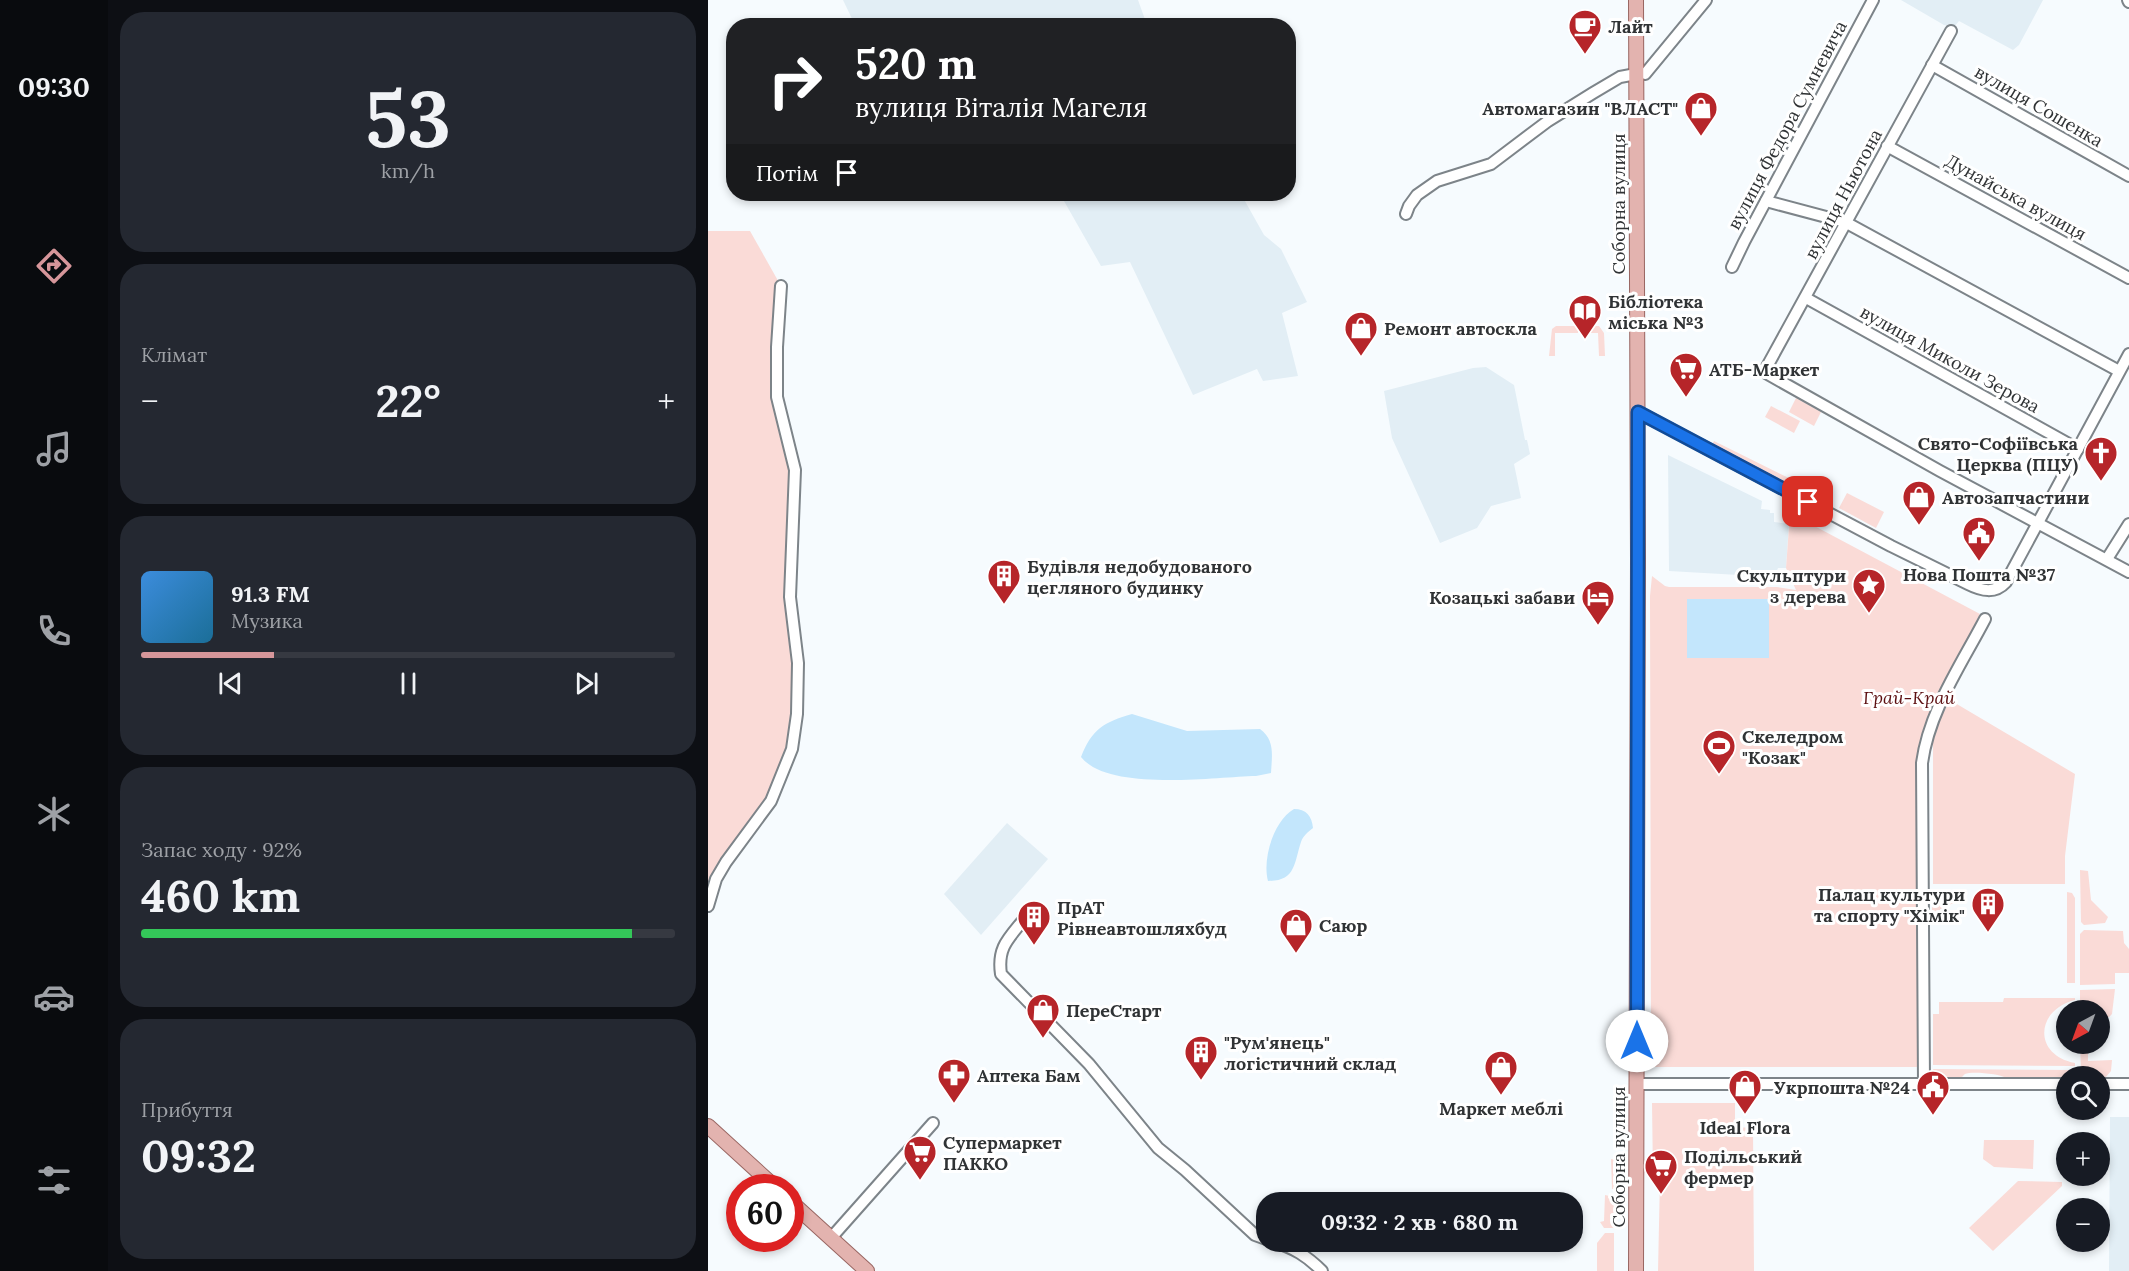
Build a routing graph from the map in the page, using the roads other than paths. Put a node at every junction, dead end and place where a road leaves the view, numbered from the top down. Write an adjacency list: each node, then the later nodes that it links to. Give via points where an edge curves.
1 (1636, 0): 6 (main road, Соборна вулиця)
2 (1706, 0): 6 (street)
3 (1873, 0): 9 (street, вулиця Федора Сумневича)
4 (1950, 31): 5 (street, вулиця Ньютона)
5 (1932, 65): 7 (street, вулиця Ньютона); 8 (street, вулиця Сошенка)
6 (1641, 74): 10 (street, via 1620,77 1584,98 1491,164 1437,181 1418,195); 18 (main road, Соборна вулиця)
7 (1887, 146): 11 (street, вулиця Ньютона); 13 (street, Дунайська вулиця)
8 (2129, 176)
9 (1766, 201): 11 (street); 12 (street, вулиця Федора Сумневича)
10 (1406, 214)
11 (1845, 222): 15 (street, вулиця Ньютона); 17 (street)
12 (1732, 267)
13 (2129, 278)
14 (781, 286): 25 (street, via 777,397 795,470 790,597 798,663 797,714 792,749 771,801 726,862)
15 (1806, 298): 19 (street, вулиця Миколи Зерова); 20 (street, вулиця Ньютона, via 1764,372)
16 (2129, 354): 17 (street)
17 (2120, 371): 19 (street)
18 (1638, 412): 20 (street, via 1979,589 1990,591 2006,582); 27 (main road, Соборна вулиця)
19 (2078, 449): 20 (street)
20 (2037, 523): 22 (street)
21 (2129, 524): 22 (street)
22 (2107, 560): 23 (street)
23 (2129, 572)
24 (1985, 619): 28 (street, via 1932,720 1924,753)
25 (708, 906)
26 (1025, 918): 36 (street, via 1002,946 1001,974 1089,1064 1158,1148)
27 (1637, 1084): 28 (street); 41 (main road, Соборна вулиця)
28 (1924, 1084): 29 (street)
29 (2056, 1084)
30 (2110, 1084): 31 (street)
31 (2129, 1084)
32 (933, 1124): 37 (street)
33 (708, 1126): 34 (main road)
34 (761, 1174)
35 (804, 1214): 37 (main road)
36 (1256, 1235)
37 (831, 1238): 39 (main road)
38 (1299, 1252): 40 (street)
39 (867, 1271)
40 (1322, 1271)
41 (1636, 1271)

